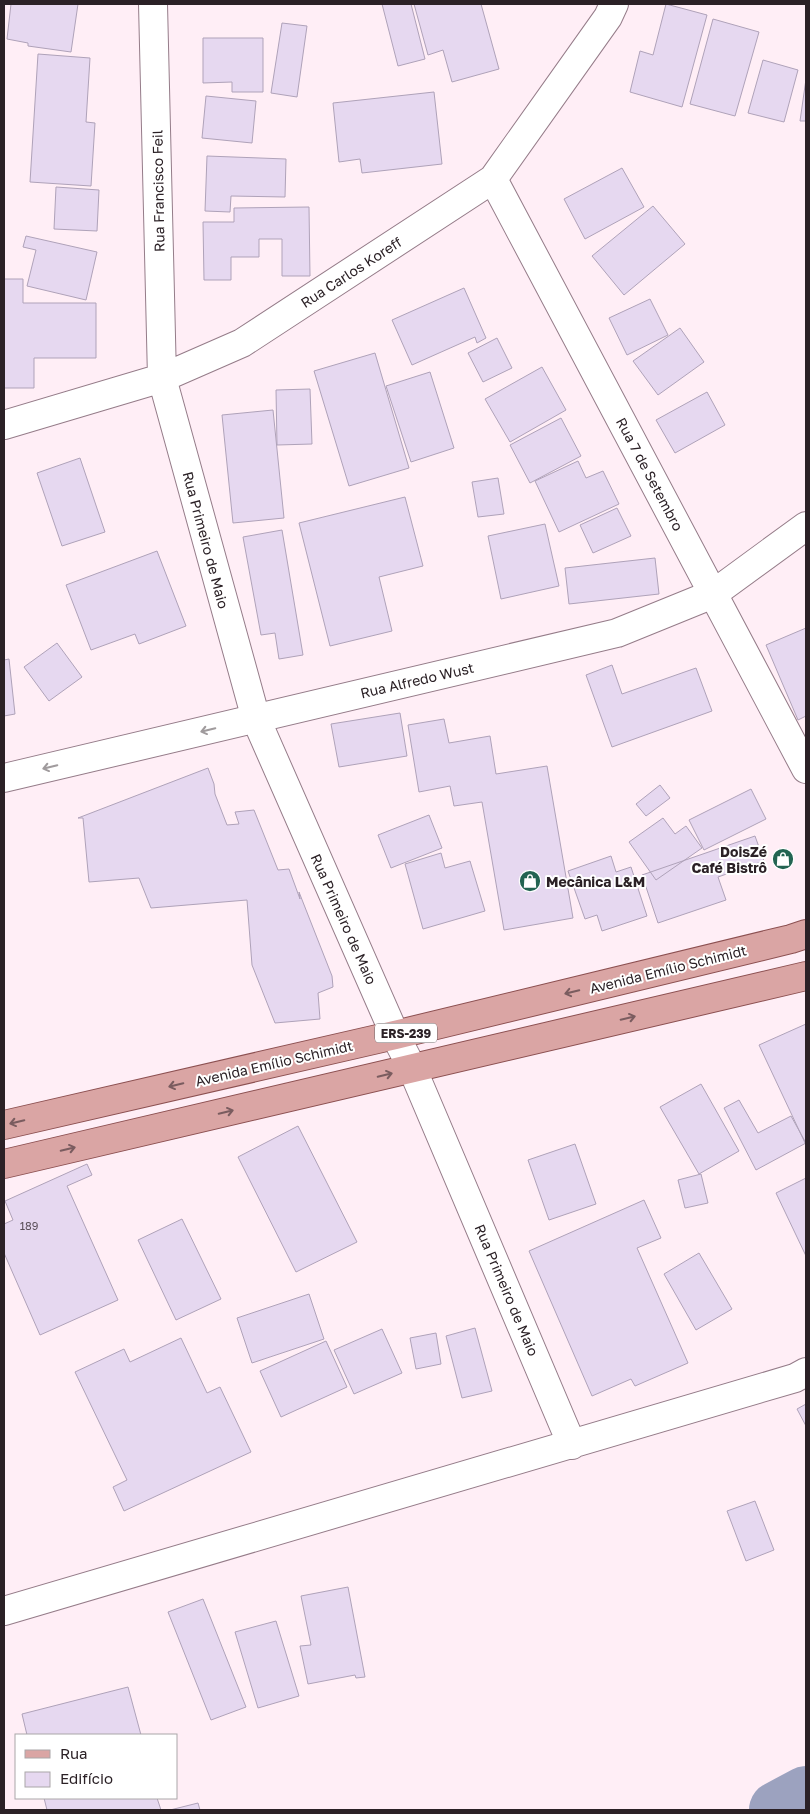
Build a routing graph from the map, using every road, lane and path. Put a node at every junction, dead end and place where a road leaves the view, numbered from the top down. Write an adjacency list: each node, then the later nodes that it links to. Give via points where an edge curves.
1 (154, 4): 4 (street, Rua Francisco Feil)
2 (614, 4): 3 (street, Rua Carlos Koreff)
3 (493, 179): 4 (street, Rua Carlos Koreff, via 242,343); 7 (street, Rua 7 de Setembro)
4 (162, 378): 5 (street, Rua Carlos Koreff); 8 (street, Rua Primeiro de Maio)
5 (4, 425)
6 (806, 526): 7 (street, Rua Alfredo Wust)
7 (713, 594): 8 (street, Rua Alfredo Wust, via 617,633); 9 (street, Rua 7 de Setembro)
8 (256, 719): 10 (street, Rua Alfredo Wust, one-way to 10); 13 (street, Rua Primeiro de Maio)
9 (806, 769)
10 (4, 778)
11 (806, 934): 13 (main road, Avenida Emílio Schimidt / ERS-239, one-way to 13)
12 (806, 976): 14 (main road, ERS-239, one-way to 12)
13 (395, 1035): 14 (street, Rua Primeiro de Maio); 15 (main road, Avenida Emílio Schimidt / ERS-239, one-way to 15)
14 (412, 1068): 16 (main road, ERS-239, one-way to 14); 18 (street, Rua Primeiro de Maio)
15 (4, 1125)
16 (4, 1164)
17 (806, 1372): 18 (street)
18 (572, 1445): 19 (street)
19 (4, 1611)

